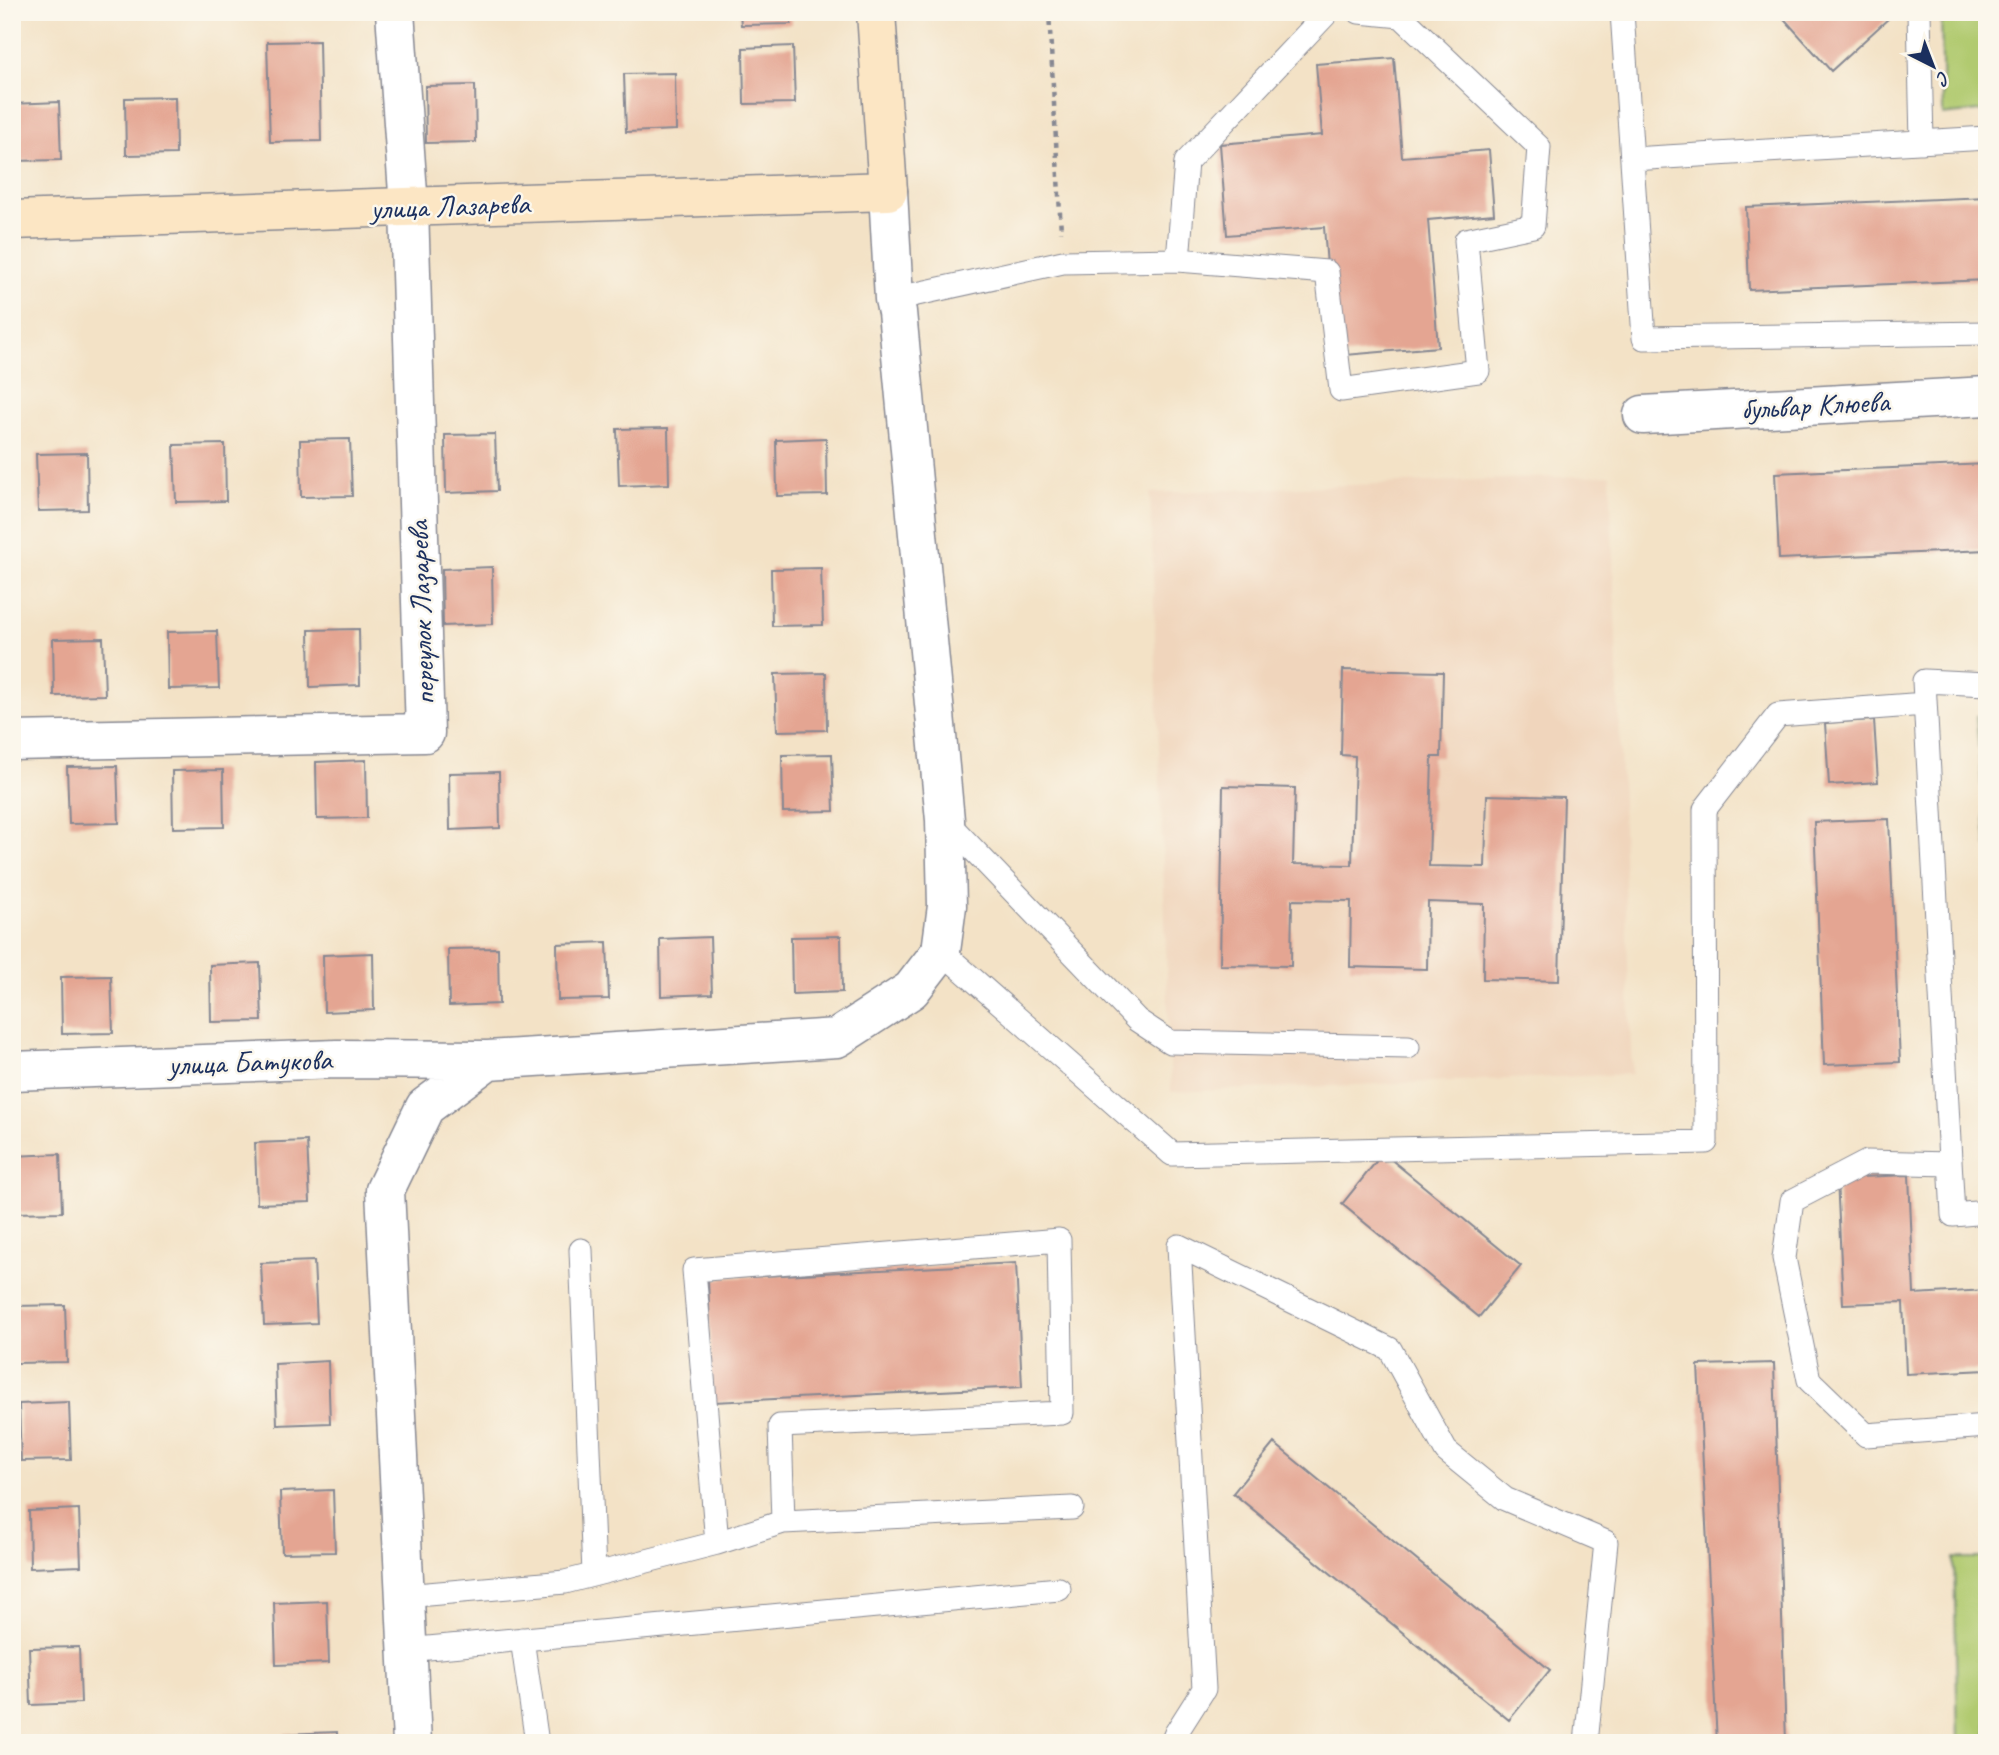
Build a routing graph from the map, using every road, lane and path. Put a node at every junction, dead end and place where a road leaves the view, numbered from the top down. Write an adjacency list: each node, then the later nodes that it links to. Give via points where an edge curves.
1 (395, 12): 12 (street)
2 (876, 12): 11 (main road)
3 (1049, 12): 15 (path)
4 (1328, 12): 14 (lane, via 1186,162)
5 (1359, 12): 14 (lane, via 1401,16 1539,147 1533,226 1466,240 1478,371 1341,390 1327,271)
6 (1622, 12): 10 (lane)
7 (1919, 12): 9 (lane)
8 (1987, 138): 9 (lane)
9 (1922, 142): 10 (lane)
10 (1632, 159): 17 (lane, via 1644,338)
11 (888, 191): 12 (main road, улица Лазарева); 16 (street)
12 (409, 207): 13 (main road, улица Лазарева); 22 (street, переулок Лазарева, via 425,733)
13 (12, 220)
14 (1178, 260): 15 (lane)
15 (1063, 262): 16 (lane)
16 (894, 299): 23 (street)
17 (1987, 333)
18 (1987, 396): 19 (street, бульвар Клюева)
19 (1643, 415)
20 (1987, 684): 21 (lane, via 1924,681)
21 (1925, 704): 24 (lane, via 1778,715 1705,809 1706,1142 1172,1154); 28 (lane)
22 (12, 741)
23 (946, 820): 24 (street, via 947,906); 25 (lane, via 1138,1020 1170,1042)
24 (941, 951): 26 (street, улица Батукова, via 911,990 837,1038)
25 (1408, 1046)
26 (488, 1060): 27 (street, улица Батукова, via 337,1059); 37 (street, via 425,1107 385,1190)
27 (12, 1071)
28 (1950, 1164): 29 (lane, via 1953,1215); 31 (lane, via 1867,1163 1792,1201 1784,1258 1809,1380 1866,1435)
29 (1987, 1212)
30 (581, 1250): 35 (lane)
31 (1987, 1426)
32 (1072, 1508): 33 (lane)
33 (783, 1522): 34 (lane); 34 (lane, via 780,1426 1062,1413 1059,1240 694,1270)
34 (717, 1543): 35 (lane)
35 (594, 1574): 37 (lane, via 565,1581)
36 (1059, 1589): 38 (lane)
37 (405, 1596): 39 (street)
38 (522, 1639): 39 (lane); 41 (lane)
39 (407, 1650): 40 (street)
40 (412, 1743)
41 (537, 1743)
42 (1172, 1743): 43 (lane, via 1204,1689 1179,1246 1390,1349 1446,1451 1505,1499 1606,1542)
43 (1586, 1743)

